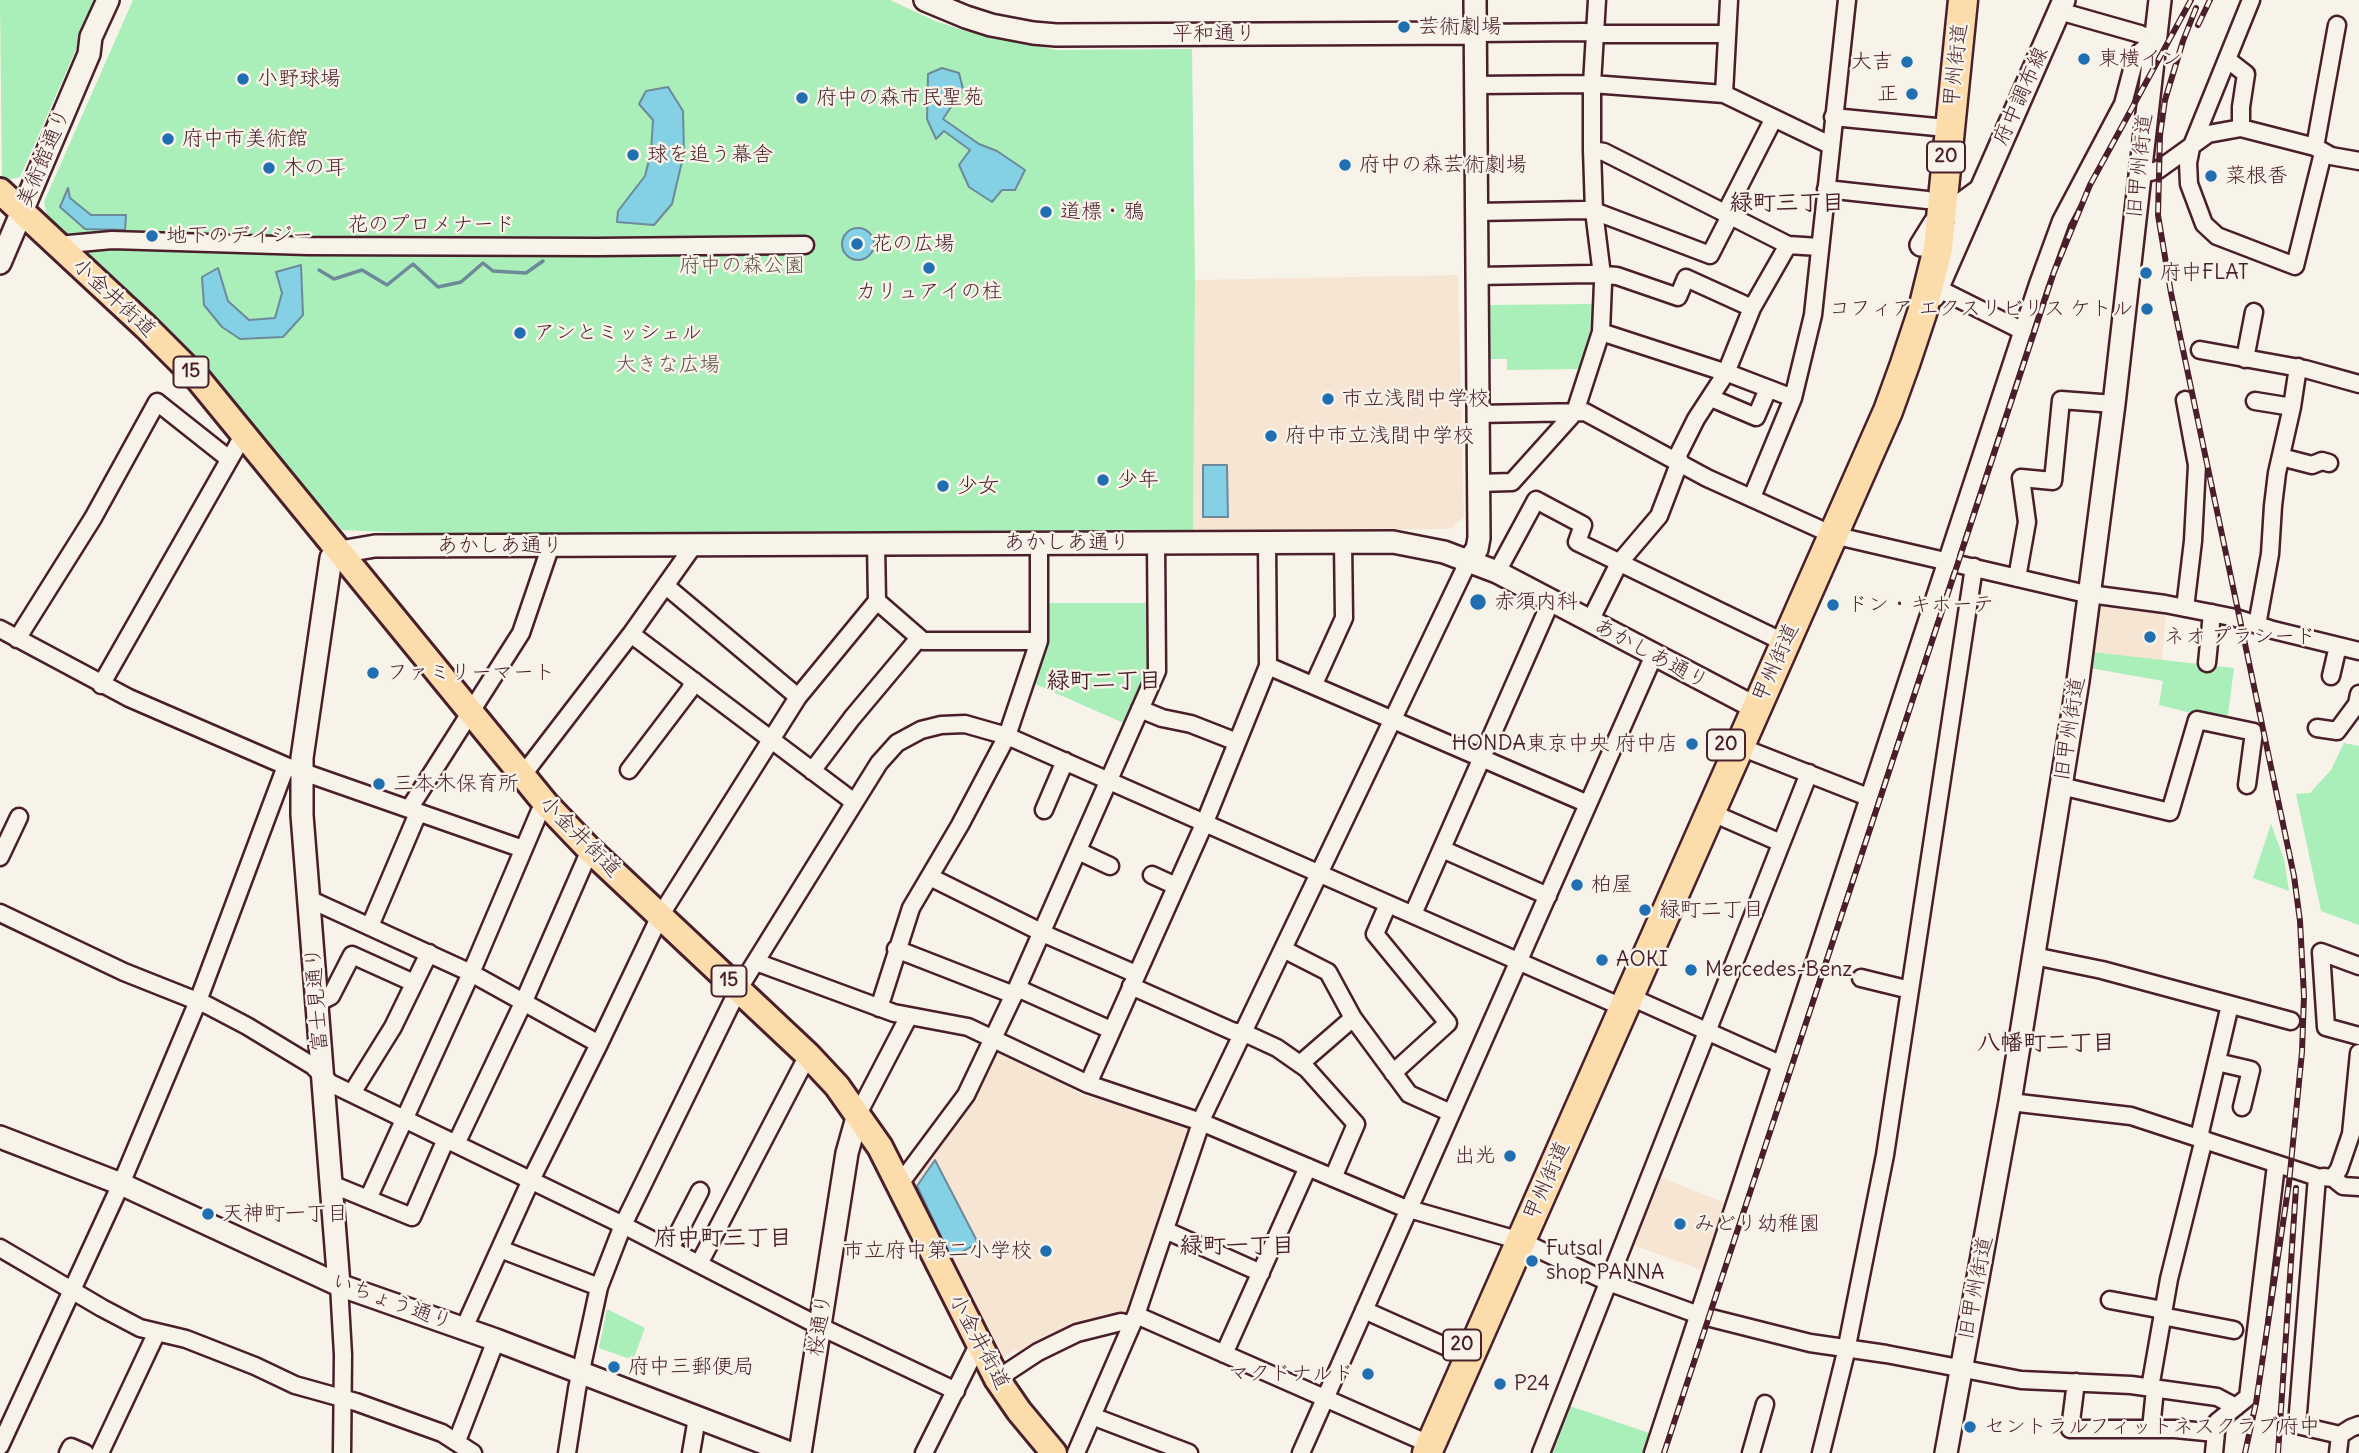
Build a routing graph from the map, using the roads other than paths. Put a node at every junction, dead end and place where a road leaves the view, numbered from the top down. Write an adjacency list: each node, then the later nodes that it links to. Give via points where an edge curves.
1 (108, 0): 18 (street, 美術館通り)
2 (122, 0): 18 (street, 美術館通り, via 103,41)
3 (925, 0): 14 (street, 平和通り, via 991,25 1056,35)
4 (1475, 0): 14 (street)
5 (1597, 0): 15 (street)
6 (1729, 0): 16 (street)
7 (1847, 0): 23 (street)
8 (1950, 0): 25 (highway, 甲州街道 / 20)
9 (1963, 0): 35 (highway, 甲州街道 / 20)
10 (2160, 0): 17 (street, 旧甲州街道)
11 (2251, 0): 19 (street)
12 (2062, 6): 17 (street); 35 (street, 府中調布線)
13 (2337, 25): 30 (street)
14 (1475, 33): 15 (street); 21 (street)
15 (1594, 33): 16 (street); 20 (street)
16 (1727, 34): 22 (street)
17 (2154, 40): 32 (street, 旧甲州街道); 51 (street, via 2140,52 2123,103 2061,221)
18 (89, 54): 36 (street, 美術館通り)
19 (2228, 60): 26 (street, via 2246,75); 28 (street)
20 (1592, 84): 21 (street); 22 (street); 29 (street)
21 (1475, 85): 38 (street)
22 (1724, 94): 24 (street)
23 (1833, 117): 25 (street); 27 (street)
24 (1773, 120): 27 (street); 39 (street)
25 (1936, 127): 35 (highway, 甲州街道 / 20)
26 (2241, 128): 28 (street, via 2208,134); 30 (street)
27 (1830, 145): 33 (street)
28 (2191, 148): 30 (street, via 2190,191 2208,230 2295,266); 32 (street, via 2158,170)
29 (1592, 150): 37 (street); 39 (street)
30 (2319, 150): 31 (street)
31 (2359, 161)
32 (2139, 175): 63 (street, 旧甲州街道)
33 (1826, 188): 35 (street); 43 (street)
34 (0, 191): 36 (main road, 小金井街道 / 15)
35 (1950, 202): 47 (street, 府中調布線); 50 (highway, 甲州街道 / 20); 74 (highway, 甲州街道 / 20, via 1921,245 1891,359)
36 (22, 211): 40 (main road, 小金井街道 / 15); 44 (street, 美術館通り)
37 (1594, 211): 38 (street); 39 (street, via 1710,255); 45 (street)
38 (1476, 212): 46 (street)
39 (1728, 215): 42 (street)
40 (58, 245): 41 (street, 花のプロメナード, via 112,240 321,246); 67 (main road, 小金井街道 / 15, via 199,380)
41 (805, 245)
42 (1788, 245): 43 (street); 48 (street)
43 (1819, 247): 60 (street, via 1813,315)
44 (0, 263)
45 (1602, 274): 46 (street); 48 (street, via 1678,297 1686,278); 52 (street)
46 (1476, 276): 66 (street)
47 (1939, 289): 50 (street, 府中調布線); 51 (street)
48 (1752, 308): 56 (street)
49 (2254, 312): 54 (street)
50 (1922, 313): 74 (highway, 甲州街道 / 20, via 1888,411)
51 (2023, 331): 84 (street)
52 (1601, 332): 56 (street); 65 (street)
53 (2200, 350): 54 (street)
54 (2245, 359): 55 (street)
55 (2298, 367): 57 (street); 64 (street)
56 (1726, 373): 58 (street); 59 (street)
57 (2359, 384)
58 (1768, 388): 59 (street, via 1756,416); 60 (street)
59 (1711, 398): 70 (street)
60 (1793, 398): 73 (street)
61 (2185, 400): 93 (street, via 2197,465)
62 (2255, 401): 64 (street)
63 (2114, 404): 88 (street, via 2061,400 2053,481 2021,478 2027,522); 90 (street, 旧甲州街道)
64 (2292, 407): 68 (street)
65 (1575, 412): 66 (street); 70 (street, via 1585,412); 72 (street, via 1512,482)
66 (1478, 414): 72 (street)
67 (244, 434): 69 (street); 82 (main road, 小金井街道 / 15)
68 (2281, 457): 71 (street, via 2312,466); 96 (street)
69 (229, 460): 101 (street, via 157,402 93,518); 111 (street)
70 (1678, 460): 73 (street); 85 (street, via 1659,516)
71 (2329, 463)
72 (1478, 483): 83 (street, via 1479,538)
73 (1752, 497): 74 (street)
74 (1827, 532): 84 (street); 99 (highway, 甲州街道 / 20); 114 (highway, 甲州街道 / 20)
75 (1267, 542): 76 (street, あかしあ通り); 78 (street, あかしあ通り); 107 (street)
76 (1343, 542): 83 (street, あかしあ通り, via 1406,544); 110 (street, via 1344,618)
77 (1039, 543): 78 (street, あかしあ通り); 79 (street, あかしあ通り); 102 (street)
78 (1156, 543): 115 (street, via 1157,671)
79 (876, 544): 81 (street, あかしあ通り); 91 (street)
80 (551, 545): 81 (street, あかしあ通り); 82 (street, あかしあ通り, via 375,546); 116 (street, via 522,633)
81 (694, 545): 89 (street)
82 (340, 552): 116 (main road, 小金井街道 / 15); 125 (street, 富士見通り, via 331,558)
83 (1469, 560): 87 (street, あかしあ通り); 117 (street)
84 (1947, 560): 86 (street); 133 (street)
85 (1619, 563): 87 (street, via 1577,542 1583,525 1536,500); 95 (street); 99 (street)
86 (1974, 567): 88 (street); 173 (street)
87 (1497, 572): 92 (street, あかしあ通り)
88 (2017, 578): 90 (street)
89 (666, 586): 98 (street); 113 (street)
90 (2090, 593): 93 (street); 132 (street, 旧甲州街道)
91 (877, 601): 100 (street); 113 (street)
92 (1552, 601): 95 (street, あかしあ通り); 123 (street)
93 (2185, 608): 94 (street)
94 (2213, 613): 96 (street); 106 (street)
95 (1590, 621): 105 (street, あかしあ通り)
96 (2258, 625): 103 (street)
97 (0, 629): 101 (street)
98 (631, 634): 109 (street); 129 (street)
99 (1773, 637): 114 (highway, 甲州街道 / 20)
100 (919, 638): 102 (street); 127 (street)
101 (17, 639): 111 (street)
102 (1039, 641): 119 (street)
103 (2338, 646): 104 (street); 108 (street)
104 (2359, 651)
105 (1654, 655): 114 (street, あかしあ通り); 136 (street)
106 (2207, 663)
107 (1268, 666): 110 (street); 121 (street)
108 (2331, 676)
109 (694, 681): 120 (street); 126 (street)
110 (1314, 684): 117 (street)
111 (101, 685): 125 (street)
112 (2359, 694): 118 (street, via 2337,731)
113 (798, 696): 120 (street)
114 (1750, 706): 122 (highway, 甲州街道 / 20)
115 (1140, 709): 121 (street); 130 (street)
116 (471, 712): 129 (main road, 小金井街道 / 15); 138 (street)
117 (1392, 718): 123 (street); 149 (street)
118 (2317, 728)
119 (1007, 736): 124 (street); 134 (street, via 965,724 921,730 889,751); 151 (street)
120 (771, 740): 127 (street); 158 (street)
121 (1237, 742): 141 (street)
122 (1734, 744): 128 (street); 139 (highway, 甲州街道 / 20); 175 (highway, 甲州街道 / 20)
123 (1482, 757): 136 (street); 144 (street)
124 (1065, 761): 130 (street); 137 (street)
125 (294, 769): 138 (street); 154 (street, 富士見通り); 176 (street)
126 (629, 770)
127 (812, 771): 134 (street)
128 (1809, 774): 133 (street); 142 (street)
129 (522, 776): 135 (main road, 小金井街道 / 15)
130 (1109, 780): 141 (street); 146 (street)
131 (2247, 785): 132 (street, via 2253,732 2197,720 2170,812)
132 (2061, 786): 164 (street, 旧甲州街道)
133 (1868, 797): 194 (street)
134 (854, 802): 166 (street)
135 (546, 804): 143 (street); 145 (main road, 小金井街道 / 15)
136 (1588, 804): 153 (street)
137 (1044, 810)
138 (414, 811): 143 (street); 159 (street)
139 (1710, 812): 142 (street); 175 (highway, 甲州街道 / 20)
140 (19, 817): 147 (street)
141 (1205, 822): 149 (street); 152 (street)
142 (1781, 843): 185 (street)
143 (523, 849): 168 (street)
144 (1442, 849): 153 (street); 157 (street)
145 (590, 850): 158 (main road, 小金井街道 / 15); 177 (street)
146 (1077, 851): 148 (street); 160 (street)
147 (0, 857)
148 (1111, 866)
149 (1319, 874): 155 (street); 162 (street)
150 (1152, 875): 152 (street)
151 (930, 877): 160 (street); 161 (street, via 911,908)
152 (1176, 886): 170 (street)
153 (1548, 896): 165 (street)
154 (309, 899): 159 (street); 178 (street, 富士見通り)
155 (1388, 904): 157 (street); 195 (street, via 1375,934 1448,1023)
156 (0, 913): 176 (street, via 124,972)
157 (1413, 915): 165 (street)
158 (660, 916): 172 (main road, 小金井街道 / 15); 189 (street)
159 (370, 926): 163 (street)
160 (1042, 932): 170 (street); 174 (street)
161 (896, 949): 174 (street); 180 (street)
162 (1283, 949): 182 (street, via 1328,972); 186 (street)
163 (429, 953): 168 (street); 171 (street)
164 (2034, 957): 179 (street, via 2102,970); 199 (street, 旧甲州街道)
165 (1518, 961): 175 (street); 201 (street)
166 (756, 962): 172 (street); 180 (street)
167 (2359, 966): 187 (street, via 2321,952 2326,1027)
168 (471, 973): 177 (street); 203 (street)
169 (1861, 978): 173 (street)
170 (1134, 980): 184 (street); 186 (street)
171 (414, 984): 178 (street, via 352,955 331,996); 198 (street)
172 (738, 990): 191 (main road, 小金井街道 / 15); 221 (street)
173 (1910, 990): 244 (street, via 1883,1168)
174 (1016, 992): 184 (street); 188 (street)
175 (1620, 997): 185 (street); 223 (highway, 甲州街道 / 20)
176 (198, 1000): 196 (street); 215 (street)
177 (524, 1001): 189 (street); 208 (street)
178 (317, 1003): 196 (street, 富士見通り)
179 (2230, 1005): 183 (street); 192 (street)
180 (879, 1008): 181 (street)
181 (909, 1016): 188 (street, via 968,1027); 202 (street)
182 (1353, 1018): 193 (street); 195 (street)
183 (2291, 1021)
184 (1111, 1030): 197 (street)
185 (1707, 1031): 194 (street); 229 (street)
186 (1242, 1033): 193 (street); 204 (street)
187 (2359, 1036)
188 (995, 1038): 197 (street); 216 (street, via 967,1095)
189 (599, 1044): 213 (street)
190 (2359, 1053): 205 (street)
191 (808, 1055): 202 (main road, 小金井街道 / 15); 227 (street)
192 (2217, 1062): 200 (street, via 2252,1070); 207 (street)
193 (1300, 1064): 211 (street, via 1356,1124)
194 (1780, 1064): 236 (street)
195 (1393, 1073): 201 (street, via 1409,1094)
196 (323, 1076): 198 (street); 214 (street, 富士見通り)
197 (1088, 1084): 204 (street)
198 (352, 1093): 203 (street)
199 (2010, 1102): 207 (street, via 2131,1116); 247 (street, 旧甲州街道)
200 (2242, 1107)
201 (1451, 1113): 220 (street)
202 (858, 1114): 216 (main road, 小金井街道 / 15); 238 (street, 桜通り, via 847,1153)
203 (405, 1119): 208 (street); 219 (street)
204 (1200, 1122): 210 (street); 222 (street)
205 (2355, 1134): 212 (street, via 2340,1169)
206 (0, 1137): 215 (street, いちょう通り)
207 (2201, 1138): 209 (street); 235 (street)
208 (451, 1142): 213 (street); 219 (street, via 412,1217)
209 (2276, 1165): 212 (street); 256 (street, via 2248,1396)
210 (1308, 1167): 211 (street); 228 (street)
211 (1333, 1178): 220 (street)
212 (2325, 1178): 217 (street); 262 (street, via 2297,1425)
213 (531, 1180): 221 (street); 225 (street)
214 (331, 1184): 219 (street); 230 (street, 富士見通り)
215 (121, 1185): 230 (street, いちょう通り); 232 (street)
216 (899, 1185): 243 (main road, 小金井街道 / 15)
217 (2359, 1187)
218 (700, 1191): 226 (street)
219 (368, 1199)
220 (1409, 1209): 223 (street); 234 (street)
221 (623, 1225): 226 (street); 231 (street)
222 (1165, 1230): 228 (street); 237 (street)
223 (1515, 1239): 229 (street); 245 (highway, 甲州街道 / 20); 265 (highway, 甲州街道 / 20)
224 (0, 1248): 232 (street)
225 (500, 1249): 231 (street); 239 (street)
226 (670, 1249): 227 (street)
227 (699, 1264): 238 (street)
228 (1261, 1273): 246 (street)
229 (1608, 1282): 236 (street); 279 (street)
230 (338, 1285): 239 (street, いちょう通り); 254 (street, 富士見通り)
231 (599, 1287): 248 (street)
232 (74, 1290): 241 (street, via 140,1328); 263 (street)
233 (2110, 1300): 235 (street)
234 (1364, 1310): 245 (street); 253 (street)
235 (2163, 1313): 240 (street); 251 (street)
236 (1699, 1315): 244 (street, via 1768,1334); 280 (street)
237 (1134, 1320): 246 (street); 249 (street, via 1077,1333); 257 (street)
238 (819, 1326): 252 (street); 273 (street, 桜通り)
239 (464, 1328): 242 (street, いちょう通り)
240 (2234, 1330)
241 (158, 1332): 254 (street); 268 (street)
242 (496, 1340): 248 (street, いちょう通り); 264 (street)
243 (978, 1345): 249 (main road, 小金井街道 / 15); 252 (street)
244 (1847, 1348): 247 (street); 282 (street)
245 (1458, 1352): 265 (highway, 甲州街道 / 20)
246 (1224, 1354): 253 (street)
247 (1961, 1368): 250 (street, via 2021,1380); 283 (street, 旧甲州街道)
248 (581, 1372): 258 (street, いちょう通り); 270 (street)
249 (997, 1379): 275 (main road, 小金井街道 / 15)
250 (2076, 1382): 251 (street); 260 (street, via 2070,1429)
251 (2152, 1388): 256 (street, via 2217,1397); 260 (street)
252 (956, 1391): 274 (street)
253 (1325, 1398): 265 (street); 278 (street)
254 (344, 1400): 264 (street); 269 (street, 富士見通り)
255 (1765, 1404): 281 (street)
256 (2236, 1407): 261 (street, via 2217,1422)
257 (1092, 1416): 276 (street); 277 (street)
258 (696, 1418): 271 (street); 272 (street, いちょう通り)
259 (2359, 1425): 262 (street)
260 (2151, 1429): 261 (street)
261 (2216, 1433): 284 (street)
262 (2340, 1435): 285 (street)
263 (0, 1446)
264 (464, 1449)
265 (1425, 1449)
266 (68, 1453): 267 (street, via 71,1447)
267 (85, 1453)
268 (100, 1453)
269 (342, 1453)
270 (567, 1453)
271 (691, 1453)
272 (790, 1453)
273 (800, 1453)
274 (924, 1453)
275 (1054, 1453)
276 (1076, 1453)
277 (1189, 1453)
278 (1301, 1453)
279 (1541, 1453)
280 (1653, 1453)
281 (1751, 1453)
282 (1821, 1453)
283 (1946, 1453)
284 (2214, 1453)
285 (2338, 1453)

